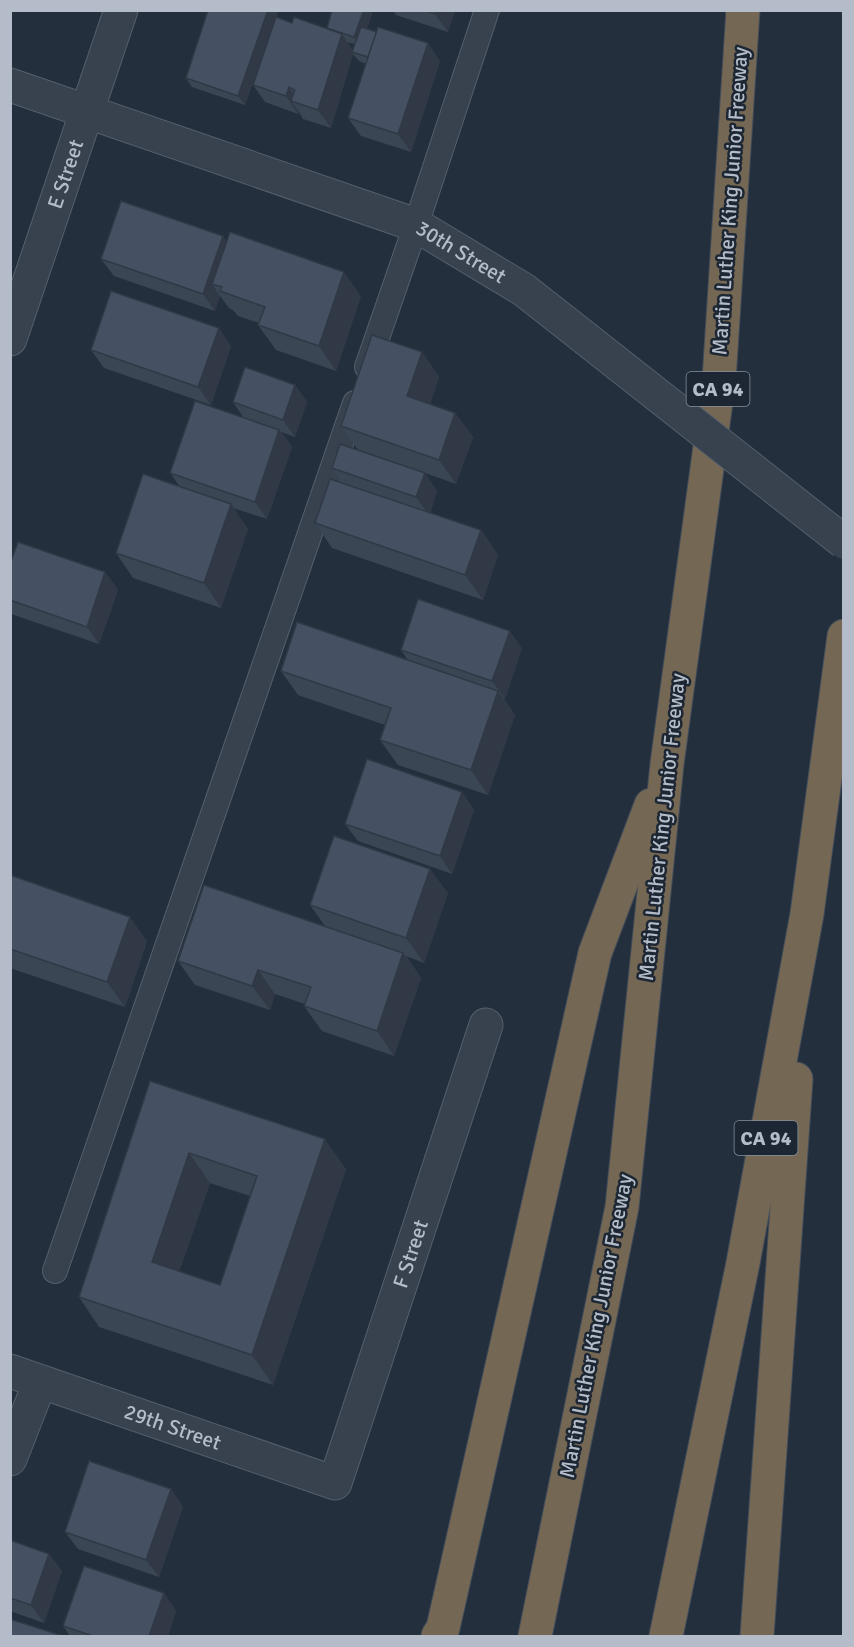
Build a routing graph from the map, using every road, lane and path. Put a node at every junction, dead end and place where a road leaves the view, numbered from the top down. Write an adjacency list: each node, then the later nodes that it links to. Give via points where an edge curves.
1 (121, 10): 5 (street, E Street)
2 (487, 10): 6 (lane)
3 (743, 10): 10 (highway, Martin Luther King Junior Freeway / CA 94, via 719,380)
4 (10, 86): 5 (street, 30th Street)
5 (87, 112): 6 (street, 30th Street); 7 (street, E Street)
6 (416, 225): 8 (street, 30th Street, bridge, via 524,290); 13 (lane)
7 (10, 339)
8 (843, 542)
9 (843, 636): 11 (highway, CA 94)
10 (667, 764): 17 (highway, via 595,953 446,1616); 18 (highway, Martin Luther King Junior Freeway / CA 94, via 622,1207)
11 (807, 914): 19 (highway, CA 94, via 743,1263); 20 (highway)
12 (486, 1025): 16 (street, F Street)
13 (55, 1271)
14 (25, 1376): 15 (street); 16 (street, 29th Street)
15 (10, 1459)
16 (334, 1483)
17 (438, 1636)
18 (535, 1636)
19 (666, 1636)
20 (757, 1636)

